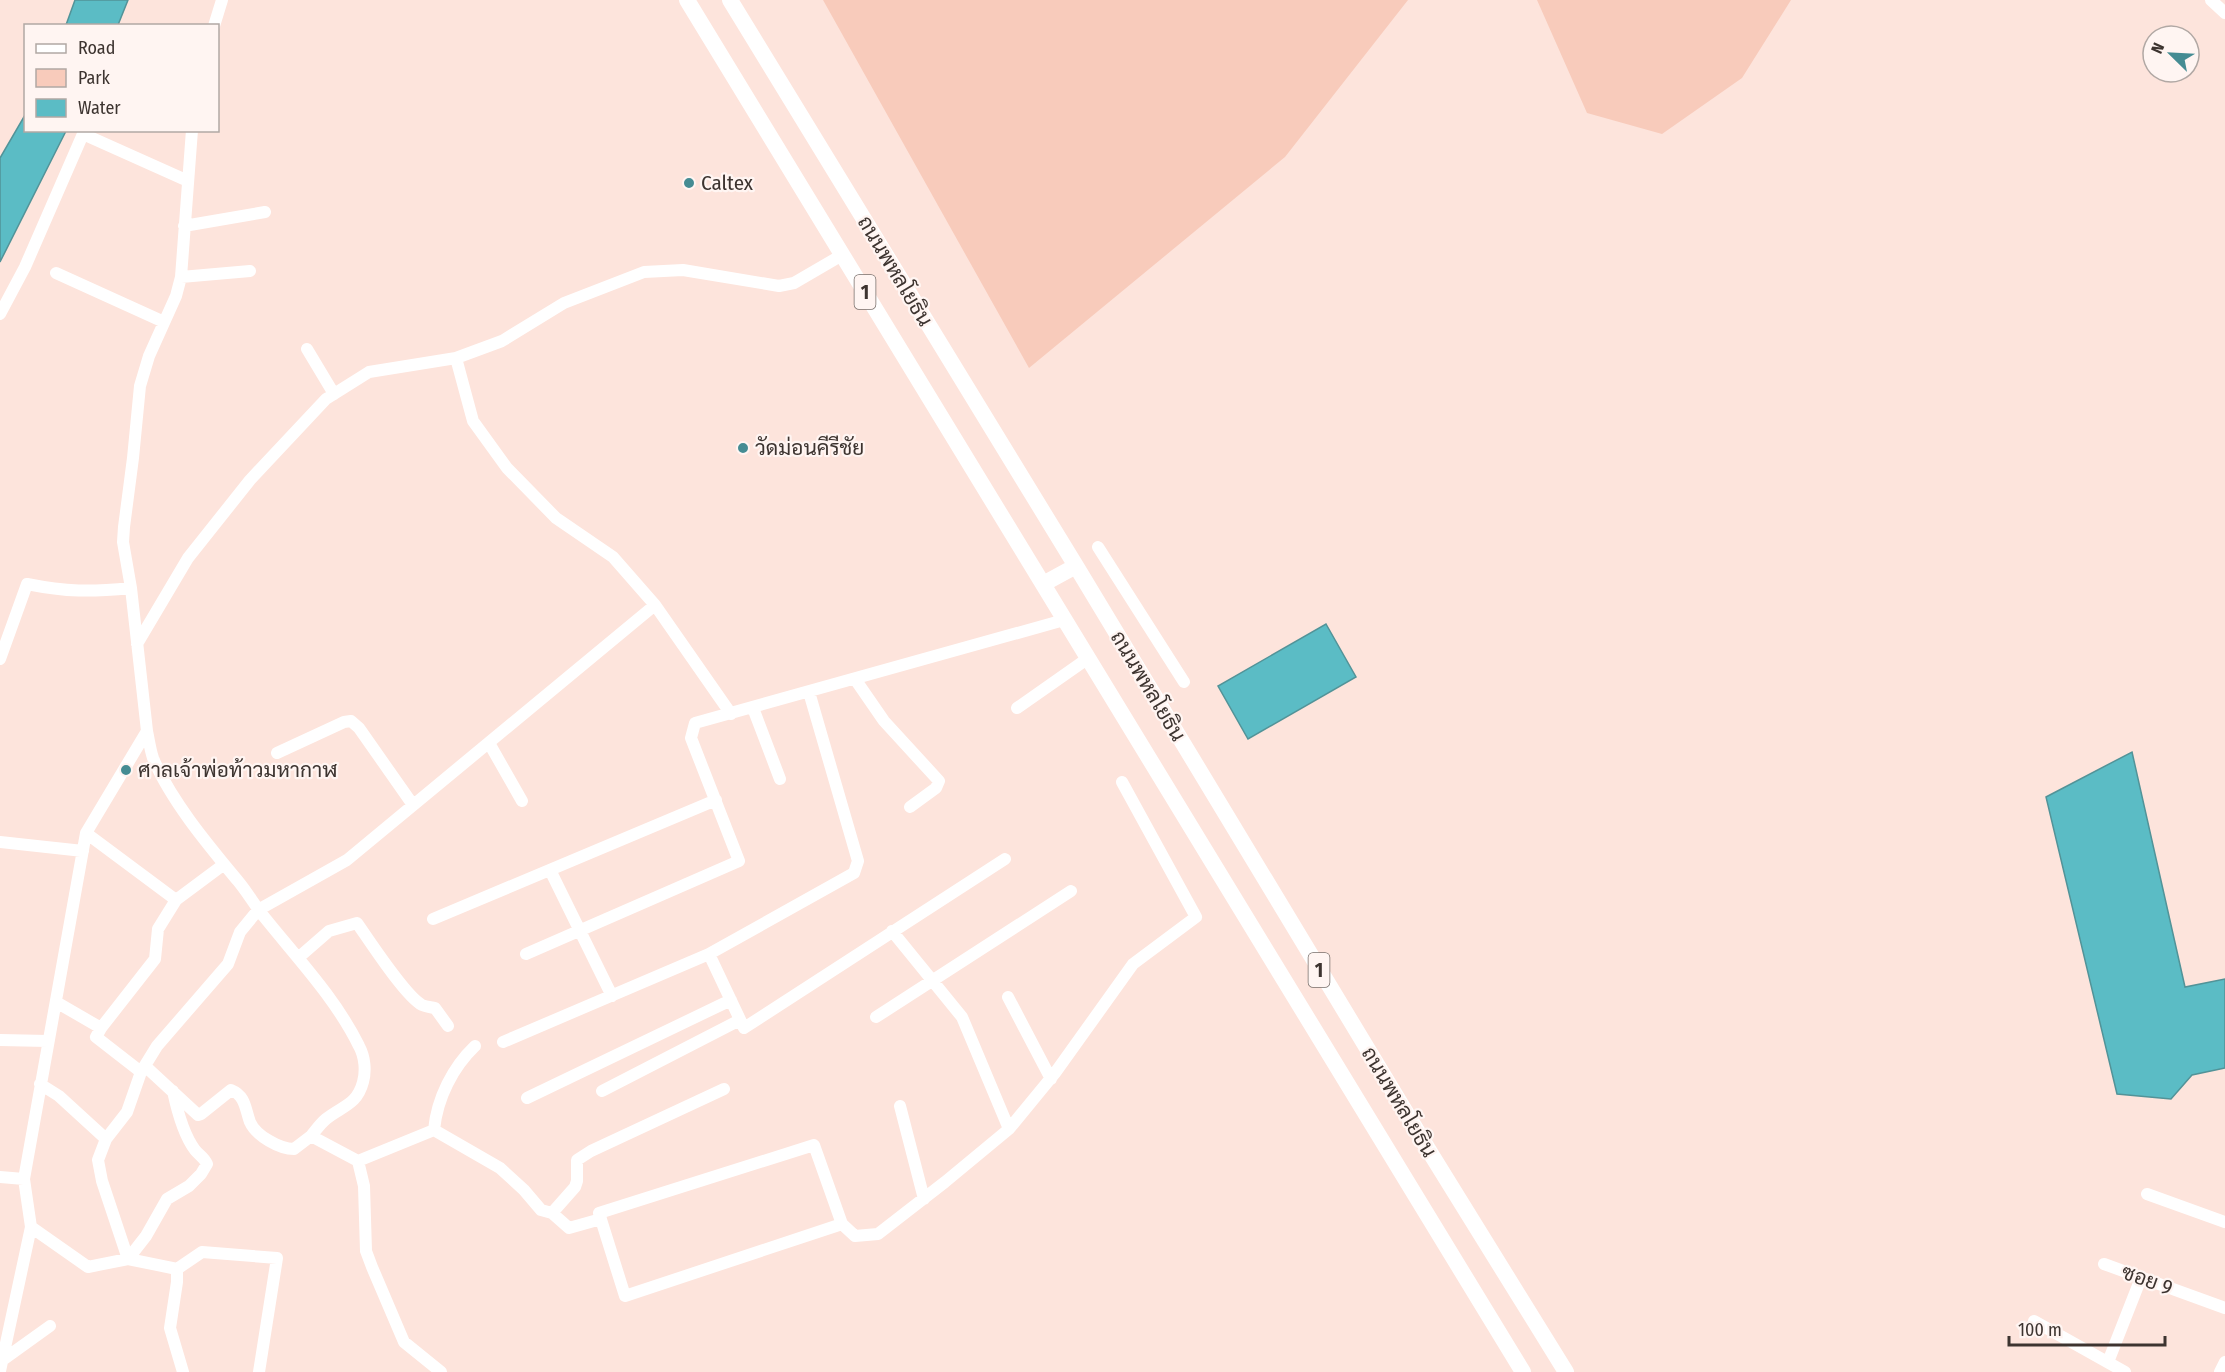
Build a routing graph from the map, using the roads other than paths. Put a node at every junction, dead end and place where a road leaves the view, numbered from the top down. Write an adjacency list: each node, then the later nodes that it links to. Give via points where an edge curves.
1 (222, 0): 6 (street)
2 (687, 0): 11 (highway, ถนนพหลโยธิน / 1)
3 (730, 0): 21 (highway, ถนนพหลโยธิน / 1)
4 (2211, 0): 5 (street)
5 (2225, 13)
6 (215, 24)
7 (192, 132): 8 (street)
8 (188, 181): 10 (street); 15 (street, via 83,134 25,267)
9 (265, 212): 10 (street)
10 (184, 226): 14 (street)
11 (842, 255): 18 (street, via 794,283 780,286 683,270 644,272 564,303 502,341); 22 (highway, ถนนพหลโยธิน / 1)
12 (250, 272): 14 (street)
13 (56, 273): 16 (street)
14 (182, 277): 16 (street)
15 (0, 314)
16 (164, 322): 23 (street, via 143,373 138,398 123,542)
17 (307, 349): 19 (street)
18 (456, 358): 19 (street, via 369,372); 24 (street, via 473,421 507,468 556,518 613,557)
19 (334, 394): 26 (street, via 250,480 188,558)
20 (1098, 547): 30 (street)
21 (1076, 566): 22 (highway); 108 (highway, ถนนพหลโยธิน / 1)
22 (1043, 584): 25 (highway, ถนนพหลโยธิน / 1)
23 (131, 588): 26 (street); 28 (street, via 59,591 27,584)
24 (655, 605): 34 (street); 36 (street)
25 (1064, 620): 27 (highway, ถนนพหลโยธิน / 1); 29 (street)
26 (137, 644): 35 (street)
27 (1087, 658): 33 (street); 107 (highway, ถนนพหลโยธิน / 1)
28 (0, 659)
29 (855, 679): 31 (street); 43 (street, via 884,721 939,781 936,788)
30 (1184, 682)
31 (809, 692): 32 (street); 57 (street, via 857,868 837,884)
32 (753, 708): 34 (street); 38 (street)
33 (1017, 708)
34 (730, 714): 40 (street, via 695,723 691,738)
35 (147, 731): 44 (street); 48 (street, via 163,776)
36 (489, 743): 41 (street); 42 (street)
37 (277, 753): 42 (street, via 351,721)
38 (780, 779)
39 (1122, 782): 73 (street, via 1196,917 1133,964)
40 (716, 800): 49 (street); 54 (street, via 739,861)
41 (522, 801)
42 (413, 805): 52 (street, via 347,860)
43 (910, 807)
44 (86, 833): 46 (street); 51 (street)
45 (0, 842): 46 (street)
46 (83, 851): 63 (street)
47 (1005, 859): 55 (street)
48 (223, 865): 51 (street); 52 (street)
49 (550, 870): 53 (street); 54 (street)
50 (1071, 891): 59 (street)
51 (176, 900): 67 (street, via 158,929 155,959)
52 (258, 910): 58 (street); 72 (street, via 240,932 228,964 157,1046)
53 (432, 919)
54 (581, 930): 56 (street); 60 (street)
55 (892, 931): 59 (street); 65 (street, via 744,1028)
56 (526, 954)
57 (709, 954): 60 (street); 62 (street)
58 (297, 958): 66 (street, via 329,931 357,923 411,995 422,1005 435,1008); 82 (street, via 333,1003 360,1047 365,1069 360,1089 349,1106 323,1121)
59 (934, 980): 64 (street); 80 (street, via 962,1017)
60 (612, 996): 70 (street)
61 (1008, 997): 73 (street)
62 (731, 1000): 65 (street); 78 (street)
63 (56, 1002): 67 (street); 69 (street)
64 (876, 1017)
65 (740, 1020): 77 (street)
66 (448, 1026)
67 (100, 1028): 72 (street, via 96,1037)
68 (0, 1040): 69 (street)
69 (48, 1041): 74 (street)
70 (503, 1042)
71 (476, 1046): 81 (street, via 459,1062 439,1103)
72 (143, 1069): 76 (street); 83 (street, via 127,1112)
73 (1051, 1079): 80 (street)
74 (40, 1084): 83 (street); 86 (street)
75 (724, 1089): 89 (street, via 577,1160 575,1187)
76 (172, 1091): 82 (street, via 200,1115 230,1090 235,1091 245,1103 255,1129 266,1137 291,1149); 94 (street, via 194,1149 207,1164 189,1186 167,1198)
77 (602, 1091)
78 (527, 1098)
79 (900, 1106): 88 (street)
80 (1009, 1129): 88 (street)
81 (434, 1130): 84 (street); 89 (street, via 500,1168 541,1210)
82 (311, 1136): 84 (street)
83 (106, 1138): 94 (street, via 98,1160)
84 (358, 1161): 106 (street, via 364,1186 366,1251 372,1267 404,1342)
85 (0, 1177): 86 (street)
86 (24, 1179): 93 (street)
87 (2147, 1194): 91 (street)
88 (924, 1199): 92 (street, via 878,1234 855,1236)
89 (552, 1213): 90 (street, via 569,1228)
90 (601, 1219): 92 (street, via 625,1296); 92 (street, via 599,1213 814,1145)
91 (2225, 1222)
92 (842, 1224)
93 (31, 1227): 94 (street, via 88,1267); 103 (street)
94 (128, 1259): 96 (street)
95 (2104, 1263): 97 (street, ซอย 9)
96 (177, 1269): 104 (street, via 170,1328); 105 (street, via 202,1252 277,1258)
97 (2141, 1278): 98 (street, ซอย 9); 101 (street)
98 (2225, 1308)
99 (2034, 1321): 101 (street)
100 (51, 1326): 103 (street)
101 (2108, 1362): 109 (street)
102 (2225, 1362): 110 (street)
103 (1, 1364)
104 (183, 1372)
105 (259, 1372)
106 (441, 1372)
107 (1523, 1372)
108 (1566, 1372)
109 (2125, 1372)
110 (2220, 1372)

